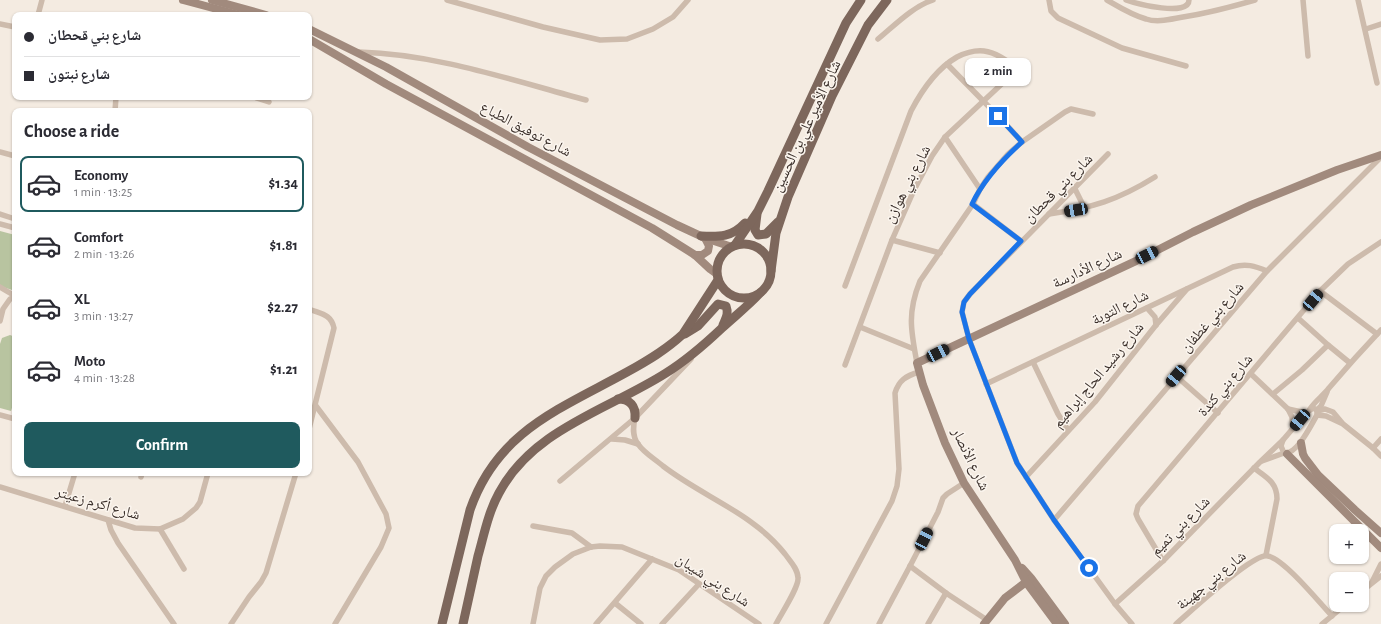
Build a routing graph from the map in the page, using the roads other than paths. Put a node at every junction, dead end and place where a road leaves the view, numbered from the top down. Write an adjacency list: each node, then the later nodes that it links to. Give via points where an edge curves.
1 (42, 0): 17 (street)
2 (183, 0): 18 (street)
3 (212, 0): 19 (street)
4 (447, 0): 5 (street, via 600,40 627,39 653,29 673,17)
5 (688, 0)
6 (861, 0): 51 (main road, شارع الأمير علي بن الحسين, via 846,23)
7 (887, 0): 55 (main road, شارع الأمير علي بن الحسين, via 868,26 832,96)
8 (933, 0): 26 (street, via 913,10)
9 (1049, 0): 31 (street, via 1051,11 1058,18 1122,48)
10 (1107, 0): 20 (street, via 1146,20)
11 (1126, 0): 16 (street, via 1155,7)
12 (1189, 0): 16 (street)
13 (1255, 0): 20 (street)
14 (1303, 0): 29 (street)
15 (1358, 0): 24 (street)
16 (1183, 8): 20 (street)
17 (39, 12)
18 (228, 12)
19 (255, 12)
20 (1187, 17)
21 (0, 24): 23 (street)
22 (1381, 24): 24 (street)
23 (12, 26)
24 (1366, 29): 33 (street)
25 (312, 30): 28 (street, شارع توفيق الطباع)
26 (878, 39)
27 (312, 41): 34 (street, شارع توفيق الطباع)
28 (356, 52): 32 (street, شارع توفيق الطباع); 36 (street, via 447,63)
29 (1308, 56)
30 (947, 64): 38 (street); 38 (street, شارع بني هوازن, via 968,52 984,51 997,55 1010,64 1011,74); 68 (street, شارع بني هوازن, via 926,86 911,111)
31 (1186, 66)
32 (394, 72): 34 (street); 58 (street, شارع توفيق الطباع, via 528,147)
33 (1377, 83)
34 (386, 84): 64 (street, شارع توفيق الطباع, via 652,228)
35 (263, 100): 37 (street)
36 (586, 100)
37 (269, 102)
38 (984, 102): 40 (street, شارع بني هوازن); 41 (street)
39 (1093, 114): 41 (street, via 1071,109)
40 (945, 137): 47 (street); 59 (street, شارع بني هوازن, via 914,190)
41 (1022, 142): 47 (street, via 1008,154)
42 (0, 152): 44 (street)
43 (1108, 154): 48 (street, شارع بني قحطان)
44 (12, 155)
45 (1381, 156): 66 (street, شارع بني غطفان); 84 (street, شارع الأدارسة, via 1337,170 1251,205)
46 (1155, 177): 50 (street, via 1120,196)
47 (980, 189): 49 (street)
48 (1075, 189): 50 (street); 53 (street, شارع بني قحطان)
49 (972, 204): 60 (street); 63 (street)
50 (1085, 209): 53 (street)
51 (758, 211): 55 (main road, via 755,228 758,235 766,234); 58 (main road, via 734,233); 62 (main road, شارع الأمير علي بن الحسين)
52 (0, 214): 54 (street)
53 (1049, 214): 60 (street, شارع بني قحطان)
54 (12, 218)
55 (780, 220): 65 (main road, شارع الأمير علي بن الحسين)
56 (0, 224): 57 (street)
57 (12, 227)
58 (703, 237): 62 (street, شارع توفيق الطباع); 64 (street, via 709,246 708,251 702,255)
59 (892, 240): 63 (street); 80 (street, شارع بني هوازن)
60 (1021, 241): 84 (street, شارع بني قحطان, via 964,302 962,312)
61 (1381, 242): 71 (street, شارع بني كندة, via 1348,264)
62 (734, 246): 65 (main road, via 748,244 760,249 768,259); 67 (main road, via 725,251 720,258)
63 (940, 253): 86 (street, via 920,281 912,302)
64 (695, 255): 67 (street, شارع توفيق الطباع)
65 (771, 271): 72 (main road, via 768,283)
66 (1267, 271): 70 (street, شارع التوبة, via 1241,264); 94 (street, شارع بني غطفان)
67 (718, 277): 72 (main road, via 724,289 735,296 748,297); 83 (main road)
68 (845, 286)
69 (0, 287): 73 (street)
70 (1188, 288): 75 (street, شارع التوبة); 79 (street, شارع رشيد الحاج إبراهيم)
71 (1320, 292): 77 (street, شارع بني كندة); 82 (street)
72 (760, 293): 81 (main road)
73 (12, 296)
74 (12, 299): 78 (street, via 6,303)
75 (1146, 308): 79 (street, via 1155,317); 88 (street, شارع التوبة)
76 (312, 310): 99 (street, via 329,317 334,328)
77 (1298, 318): 85 (street); 93 (street, شارع بني كندة)
78 (0, 321)
79 (1156, 325): 109 (street, شارع رشيد الحاج إبراهيم, via 1095,402)
80 (860, 327): 86 (street); 91 (street, شارع بني هوازن)
81 (722, 328): 83 (main road, via 728,311 726,306 718,304 698,326); 87 (main road)
82 (1379, 332): 90 (street)
83 (683, 334): 155 (main road, via 654,357 545,417 520,435 504,451 484,479 473,503)
84 (969, 339): 89 (street, شارع الأدارسة); 95 (street, شارع بني قحطان)
85 (1328, 345): 90 (street); 97 (street)
86 (914, 349): 89 (street)
87 (698, 350): 98 (main road, via 664,374); 106 (street)
88 (1033, 362): 95 (street, شارع التوبة); 109 (street)
89 (917, 363): 92 (street, شارع الأنصار)
90 (1350, 363): 96 (street)
91 (846, 364)
92 (919, 372): 125 (street, شارع الأنصار, via 945,443); 163 (street, via 905,377 895,393 899,469 892,501)
93 (1251, 374): 97 (street); 103 (street, شارع بني كندة)
94 (1176, 376): 103 (street); 129 (street, شارع بني غطفان)
95 (986, 384): 123 (street, شارع بني قحطان, via 1017,463)
96 (1328, 390): 101 (street); 102 (street)
97 (1273, 394): 100 (street)
98 (618, 399): 106 (main road, via 624,399 634,406); 156 (main road, via 541,443 506,481 486,524)
99 (316, 406): 107 (street); 154 (street, via 358,462 386,514 389,528 381,547)
100 (1288, 409): 101 (street); 108 (street)
101 (1308, 411): 102 (street, via 1313,408); 108 (street, شارع بني تميم)
102 (1317, 412): 113 (street); 115 (street, via 1344,424)
103 (1218, 413): 137 (street, شارع بني كندة, via 1138,506 1138,519)
104 (0, 415): 105 (street)
105 (12, 418)
106 (635, 418): 110 (street); 114 (street, via 633,432)
107 (312, 419)
108 (1294, 428): 112 (street, شارع بني تميم)
109 (1068, 430): 123 (street, شارع رشيد الحاج إبراهيم)
110 (612, 439): 114 (street); 124 (street)
111 (1381, 439): 115 (street)
112 (1283, 440): 116 (street, via 1281,446); 118 (street, شارع بني تميم)
113 (1301, 443): 116 (street, شارع بني تميم); 132 (street, via 1302,454 1318,475)
114 (638, 444): 162 (street, via 678,477 751,522 772,540 788,559 798,574 798,584)
115 (1373, 448): 117 (street)
116 (1286, 454): 118 (street, شارع بني تميم); 134 (street)
117 (1381, 456)
118 (1260, 462): 119 (street, شارع بني تميم)
119 (1254, 468): 135 (street, via 1274,484 1277,492); 137 (street, شارع بني تميم)
120 (74, 476): 127 (street)
121 (207, 476): 131 (street, شارع أكرم زعيتر, via 196,508 183,519)
122 (295, 476): 153 (street, via 266,573)
123 (1026, 477): 129 (street, شارع بني قحطان)
124 (560, 481)
125 (964, 483): 139 (street, via 943,498); 142 (street, شارع الأنصار)
126 (0, 487): 127 (street, شارع أكرم زعيتر)
127 (65, 506): 128 (street, شارع أكرم زعيتر)
128 (108, 520): 131 (street, شارع أكرم زعيتر, via 135,528); 152 (street, via 118,543)
129 (1054, 520): 147 (street, شارع بني قحطان)
130 (533, 526): 133 (street, via 572,533)
131 (160, 529): 140 (street)
132 (1381, 533)
133 (591, 547): 136 (street, شارع بني شيبان, via 622,547); 157 (street, شارع بني شيبان, via 566,558 546,576 540,588)
134 (1381, 548)
135 (1266, 555): 150 (street, شارع بني جهينة, via 1284,564); 169 (street, شارع بني جهينة, via 1245,565)
136 (652, 559): 143 (street, شارع بني شيبان, via 679,570); 146 (street)
137 (1163, 561): 147 (street, شارع بني تميم)
138 (1381, 564): 144 (street)
139 (910, 566): 145 (street); 164 (street)
140 (184, 569)
141 (1381, 576): 144 (street)
142 (1029, 580): 148 (street, شارع الأنصار); 151 (street, via 1005,598)
143 (699, 584): 160 (street); 161 (street, شارع بني شيبان)
144 (1371, 584)
145 (946, 593): 151 (street); 165 (street)
146 (615, 603): 158 (street); 159 (street)
147 (1115, 604): 168 (street, شارع بني قحطان)
148 (1051, 611): 166 (street, شارع الأنصار); 167 (street, شارع الأنصار)
149 (1337, 612): 150 (street)
150 (1332, 616): 170 (street)
151 (985, 622)
152 (174, 624)
153 (231, 624)
154 (335, 624)
155 (442, 624)
156 (462, 624)
157 (533, 624)
158 (596, 624)
159 (641, 624)
160 (662, 624)
161 (759, 624)
162 (776, 624)
163 (826, 624)
164 (879, 624)
165 (928, 624)
166 (1057, 624)
167 (1065, 624)
168 (1132, 624)
169 (1176, 624)
170 (1322, 624)

